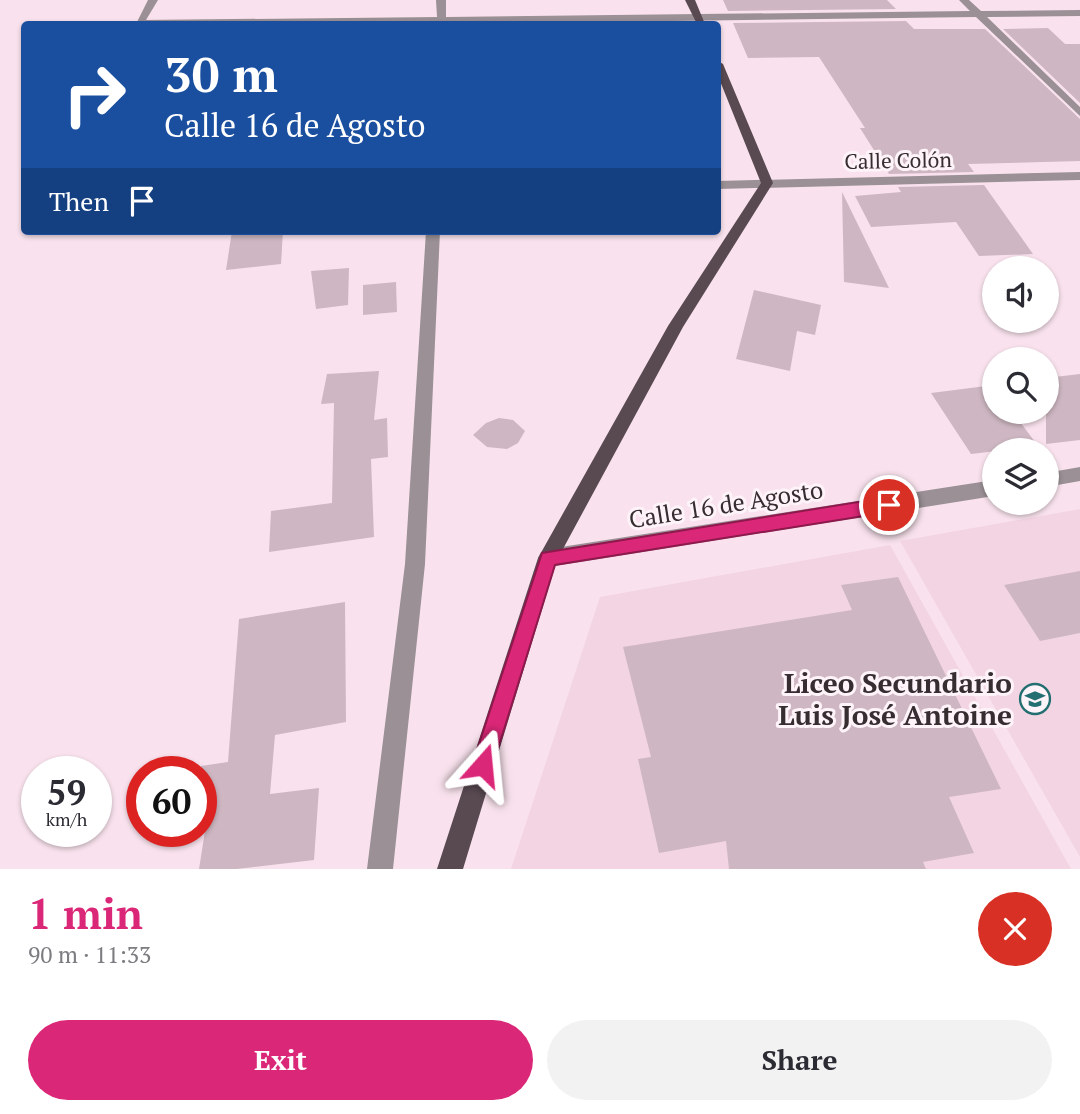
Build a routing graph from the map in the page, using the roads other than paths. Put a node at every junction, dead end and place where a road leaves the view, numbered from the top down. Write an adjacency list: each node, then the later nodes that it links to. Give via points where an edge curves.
1 (153, 0): 7 (street)
2 (442, 0): 8 (street)
3 (690, 0): 9 (main road)
4 (964, 0): 6 (street)
5 (1080, 13): 6 (street)
6 (978, 14): 10 (street); 12 (street)
7 (141, 21)
8 (442, 21)
9 (700, 21)
10 (721, 21)
11 (721, 71): 14 (main road)
12 (1080, 113)
13 (1080, 176): 14 (street, Calle Colón)
14 (767, 183): 15 (street, Calle Colón); 20 (main road, via 676,326)
15 (721, 185)
16 (433, 235): 21 (street, via 415,564)
17 (1080, 474): 18 (street)
18 (1059, 478)
19 (982, 490): 20 (street, Calle 16 de Agosto)
20 (548, 558): 22 (main road)
21 (380, 869)
22 (450, 869)

